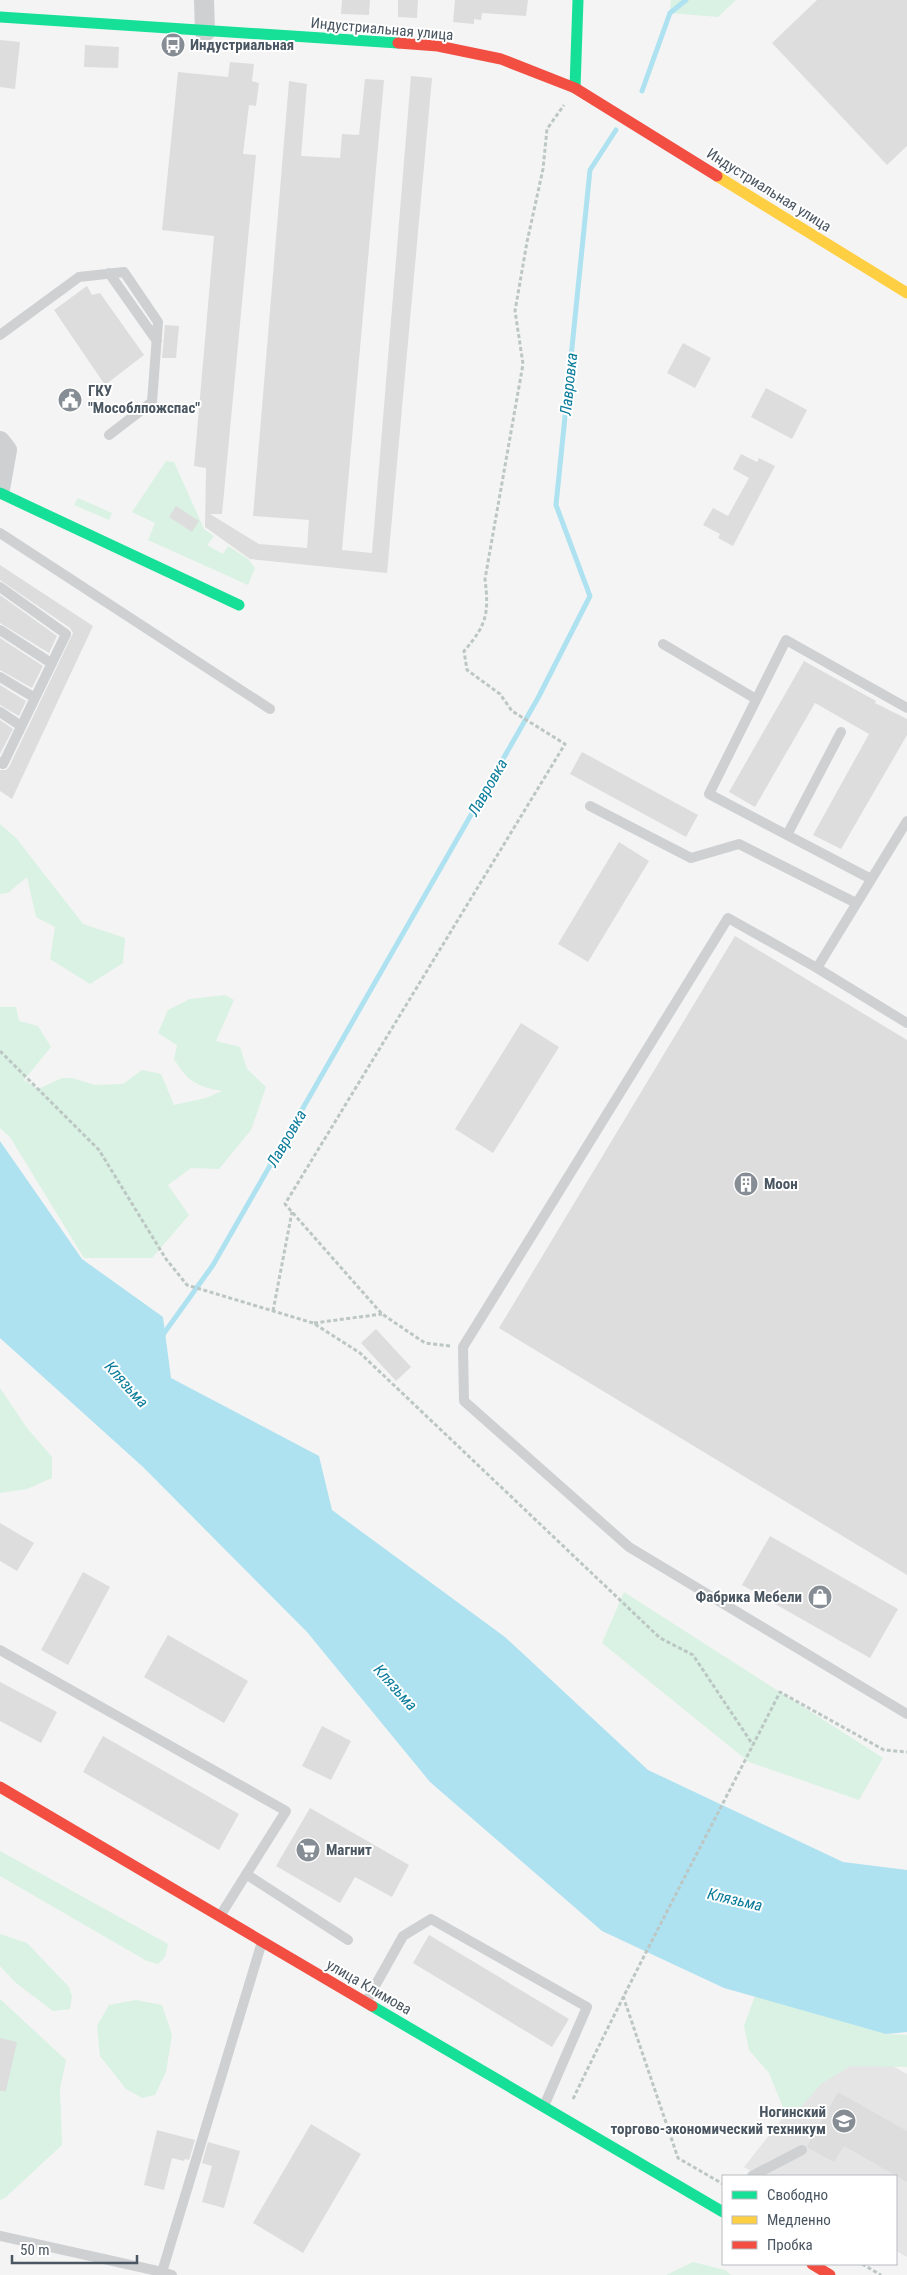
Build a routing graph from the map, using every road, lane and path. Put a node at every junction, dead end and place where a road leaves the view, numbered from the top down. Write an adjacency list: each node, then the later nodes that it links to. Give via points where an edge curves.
1 (204, 0): 4 (street)
2 (578, 0): 5 (street)
3 (0, 17): 4 (street, Индустриальная улица)
4 (205, 32): 5 (street, Индустриальная улица, via 438,46 501,60)
5 (575, 88): 6 (street, Индустриальная улица); 35 (path, via 547,130 543,170 515,311 523,364 485,579 488,605 480,633 464,651 467,670 500,694 512,711 565,744 286,1204)
6 (907, 293)
7 (0, 335): 8 (lane, via 79,277 109,273 157,341 152,402)
8 (109, 436)
9 (0, 441): 10 (street, via 7,450)
10 (0, 489)
11 (0, 493): 14 (street)
12 (0, 533): 22 (lane)
13 (0, 588): 17 (lane, via 66,634)
14 (239, 605)
15 (0, 630): 17 (lane)
16 (663, 644): 20 (lane)
17 (51, 664): 19 (lane)
18 (0, 677): 19 (lane)
19 (35, 698): 24 (lane)
20 (756, 699): 21 (lane, via 786,640); 29 (lane, via 709,794)
21 (907, 708)
22 (270, 709)
23 (0, 712): 24 (lane)
24 (21, 726): 26 (lane, via 3,764)
25 (841, 732): 29 (lane)
26 (0, 762)
27 (590, 806): 31 (lane, via 691,858 739,844)
28 (907, 821): 30 (lane)
29 (787, 835): 30 (lane)
30 (871, 879): 31 (lane)
31 (856, 904): 32 (lane)
32 (817, 968): 33 (lane); 39 (lane, via 728,918)
33 (907, 1023)
34 (0, 1051): 36 (path, via 99,1150 166,1259 187,1285)
35 (292, 1212): 36 (path); 37 (path)
36 (273, 1311): 38 (path)
37 (382, 1314): 38 (path); 39 (path, via 424,1343)
38 (314, 1323): 42 (path, via 360,1353 660,1638 693,1655)
39 (463, 1347): 41 (lane, via 464,1401 629,1547)
40 (0, 1650): 45 (lane, via 286,1811)
41 (907, 1714)
42 (753, 1745): 43 (path, via 780,1692 884,1750); 49 (path)
43 (907, 1752)
44 (0, 1787): 46 (street, улица Климова)
45 (246, 1874): 46 (lane); 47 (lane)
46 (220, 1917): 48 (street, улица Климова)
47 (348, 1940)
48 (262, 1942): 50 (street, улица Климова); 60 (lane)
49 (623, 1996): 52 (path); 55 (path, via 678,2158)
50 (366, 2002): 51 (street, улица Климова); 51 (lane, via 402,1936 431,1919 587,2007)
51 (544, 2107): 52 (street, улица Климова)
52 (563, 2118): 56 (street, улица Климова)
53 (802, 2150): 54 (lane)
54 (754, 2175)
55 (722, 2183)
56 (722, 2210)
57 (0, 2236): 60 (lane)
58 (814, 2265): 61 (street)
59 (864, 2265): 62 (path)
60 (167, 2273)
61 (830, 2275)
62 (881, 2275)

